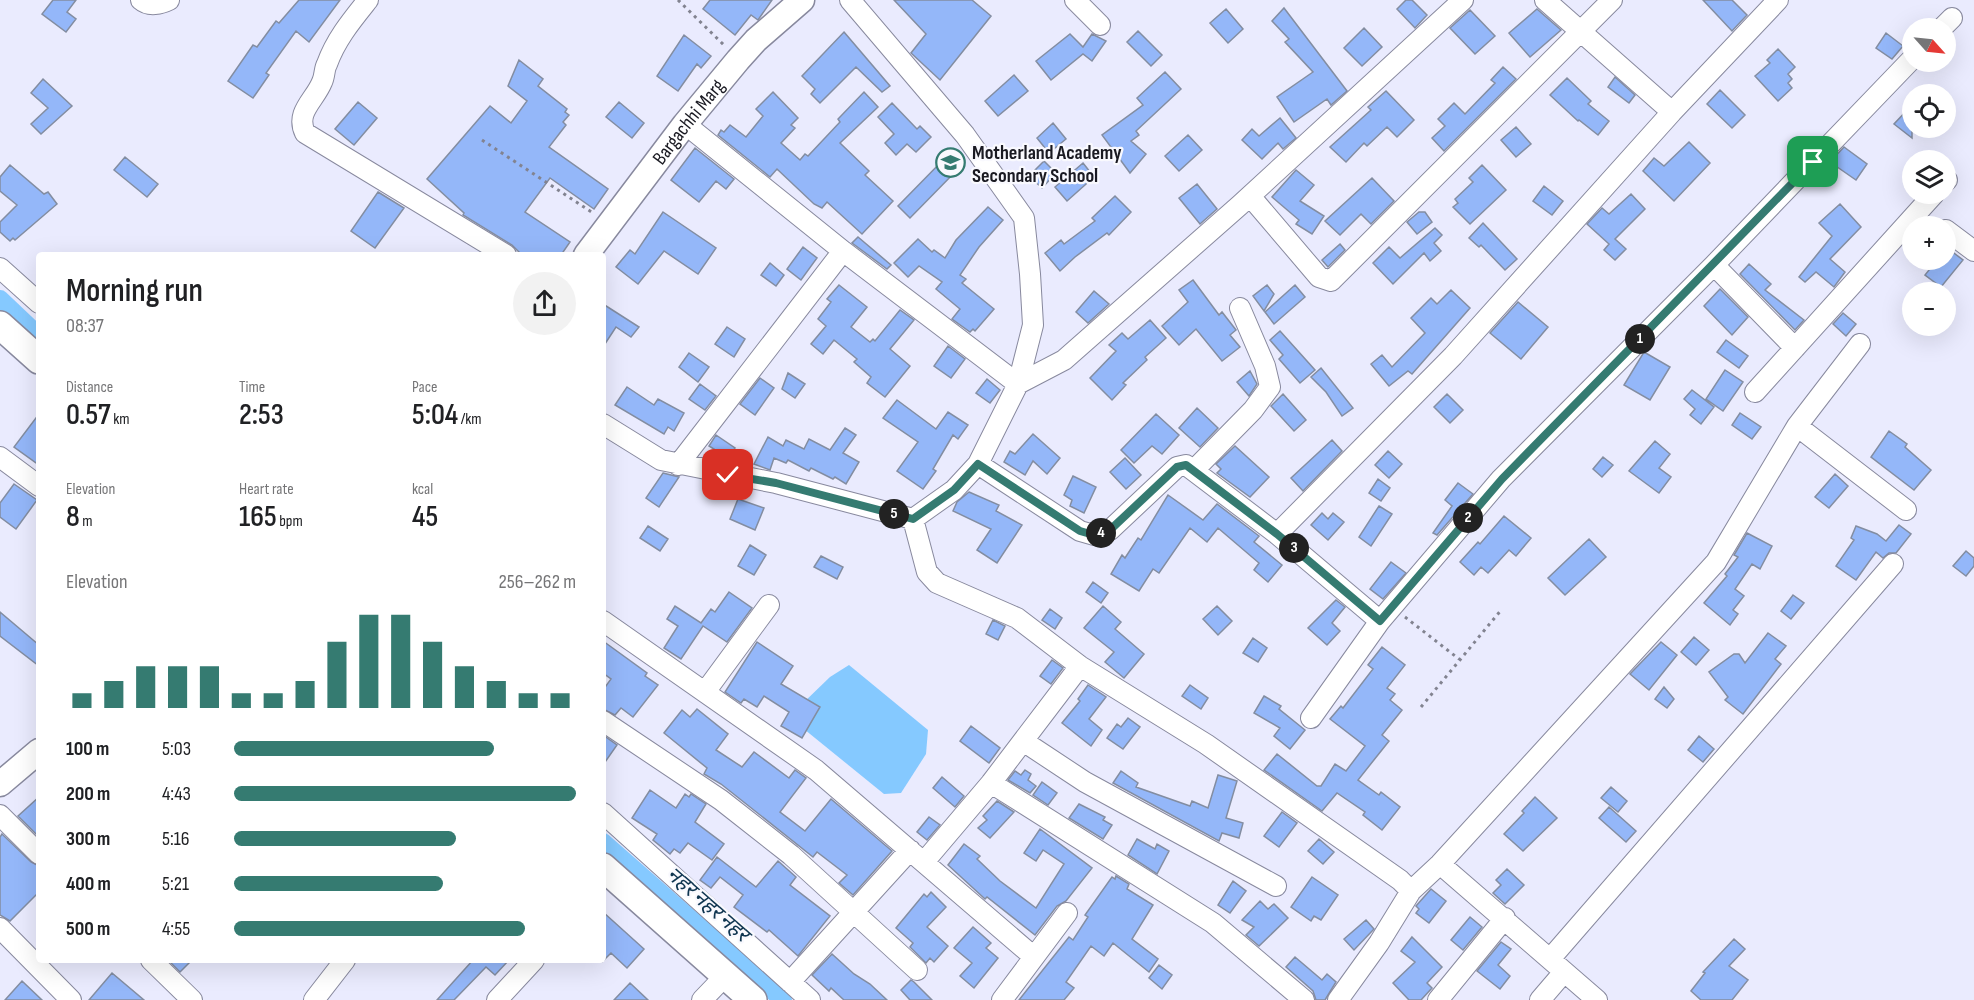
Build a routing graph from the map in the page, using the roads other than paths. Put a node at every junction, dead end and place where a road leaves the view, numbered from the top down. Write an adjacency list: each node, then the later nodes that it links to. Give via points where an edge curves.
1 (141, 0): 2 (street, via 155,4)
2 (169, 0)
3 (368, 0): 23 (street, via 338,40 325,66 322,82 304,111 305,133)
4 (802, 0): 15 (street, Bargachhi Marg, via 756,40)
5 (850, 0): 33 (street, via 965,135 1024,218 1033,325)
6 (1075, 0): 11 (street)
7 (1463, 0): 16 (street)
8 (1545, 0): 12 (street)
9 (1612, 0): 12 (street)
10 (1778, 0): 14 (street)
11 (1100, 25)
12 (1580, 33): 14 (street); 16 (street, via 1331,281 1319,277)
13 (1902, 69): 25 (street)
14 (1672, 112): 44 (street, via 1453,356)
15 (685, 124): 21 (street); 24 (street, Bargachhi Marg)
16 (1250, 196): 33 (street, via 1064,360)
17 (1924, 204): 18 (street)
18 (1918, 211): 19 (street); 31 (street)
19 (1925, 216)
20 (1956, 238): 22 (street)
21 (843, 251): 33 (street); 39 (street)
22 (1974, 251)
23 (501, 252)
24 (588, 252)
25 (1714, 265): 31 (street); 47 (street, via 1502,479)
26 (0, 268): 27 (street)
27 (36, 300)
28 (1240, 308): 40 (street, via 1270,387)
29 (0, 325): 32 (main road)
30 (1860, 344): 36 (street)
31 (1795, 348): 34 (street)
32 (36, 357)
33 (1018, 384): 38 (street)
34 (1755, 392)
35 (606, 426): 39 (street, via 661,460)
36 (1797, 426): 42 (street); 61 (street, via 1716,562)
37 (0, 457): 41 (street)
38 (978, 464): 40 (street, via 1080,531 1094,535 1110,530 1177,467); 43 (street, via 954,490)
39 (678, 465): 43 (street, via 776,483)
40 (1195, 469): 44 (street)
41 (36, 484)
42 (1906, 510)
43 (913, 519): 49 (street, via 927,572 937,583 1017,618)
44 (1277, 534): 47 (street)
45 (1893, 564): 73 (street)
46 (769, 605): 50 (street)
47 (1386, 614): 51 (street)
48 (606, 623): 50 (street)
49 (1080, 666): 53 (street); 64 (street, via 1206,744)
50 (705, 692): 60 (street, via 816,770)
51 (1311, 718)
52 (606, 723): 65 (street, via 722,800)
53 (1023, 741): 55 (street); 63 (street, via 1085,782)
54 (36, 755): 56 (street)
55 (991, 783): 60 (street); 85 (street, via 1213,923)
56 (0, 784)
57 (0, 814): 59 (street)
58 (606, 816): 76 (street)
59 (36, 851)
60 (917, 856): 65 (street); 69 (street)
61 (1440, 864): 64 (street); 67 (street)
62 (606, 875): 75 (main road)
63 (1276, 886)
64 (1411, 891): 86 (street)
65 (852, 910): 74 (street); 76 (street)
66 (1067, 913): 69 (street)
67 (1505, 918): 73 (street); 87 (street)
68 (0, 928): 77 (street)
69 (1034, 957): 84 (street)
70 (154, 963): 78 (street)
71 (343, 963): 79 (street)
72 (531, 963): 80 (street)
73 (1557, 966): 88 (street); 89 (street)
74 (917, 970)
75 (725, 976): 81 (street); 82 (main road)
76 (790, 982): 83 (street)
77 (71, 1000)
78 (192, 1000)
79 (314, 1000)
80 (497, 1000)
81 (702, 1000)
82 (753, 1000)
83 (810, 1000)
84 (1002, 1000)
85 (1304, 1000)
86 (1338, 1000)
87 (1438, 1000)
88 (1540, 1000)
89 (1597, 1000)

